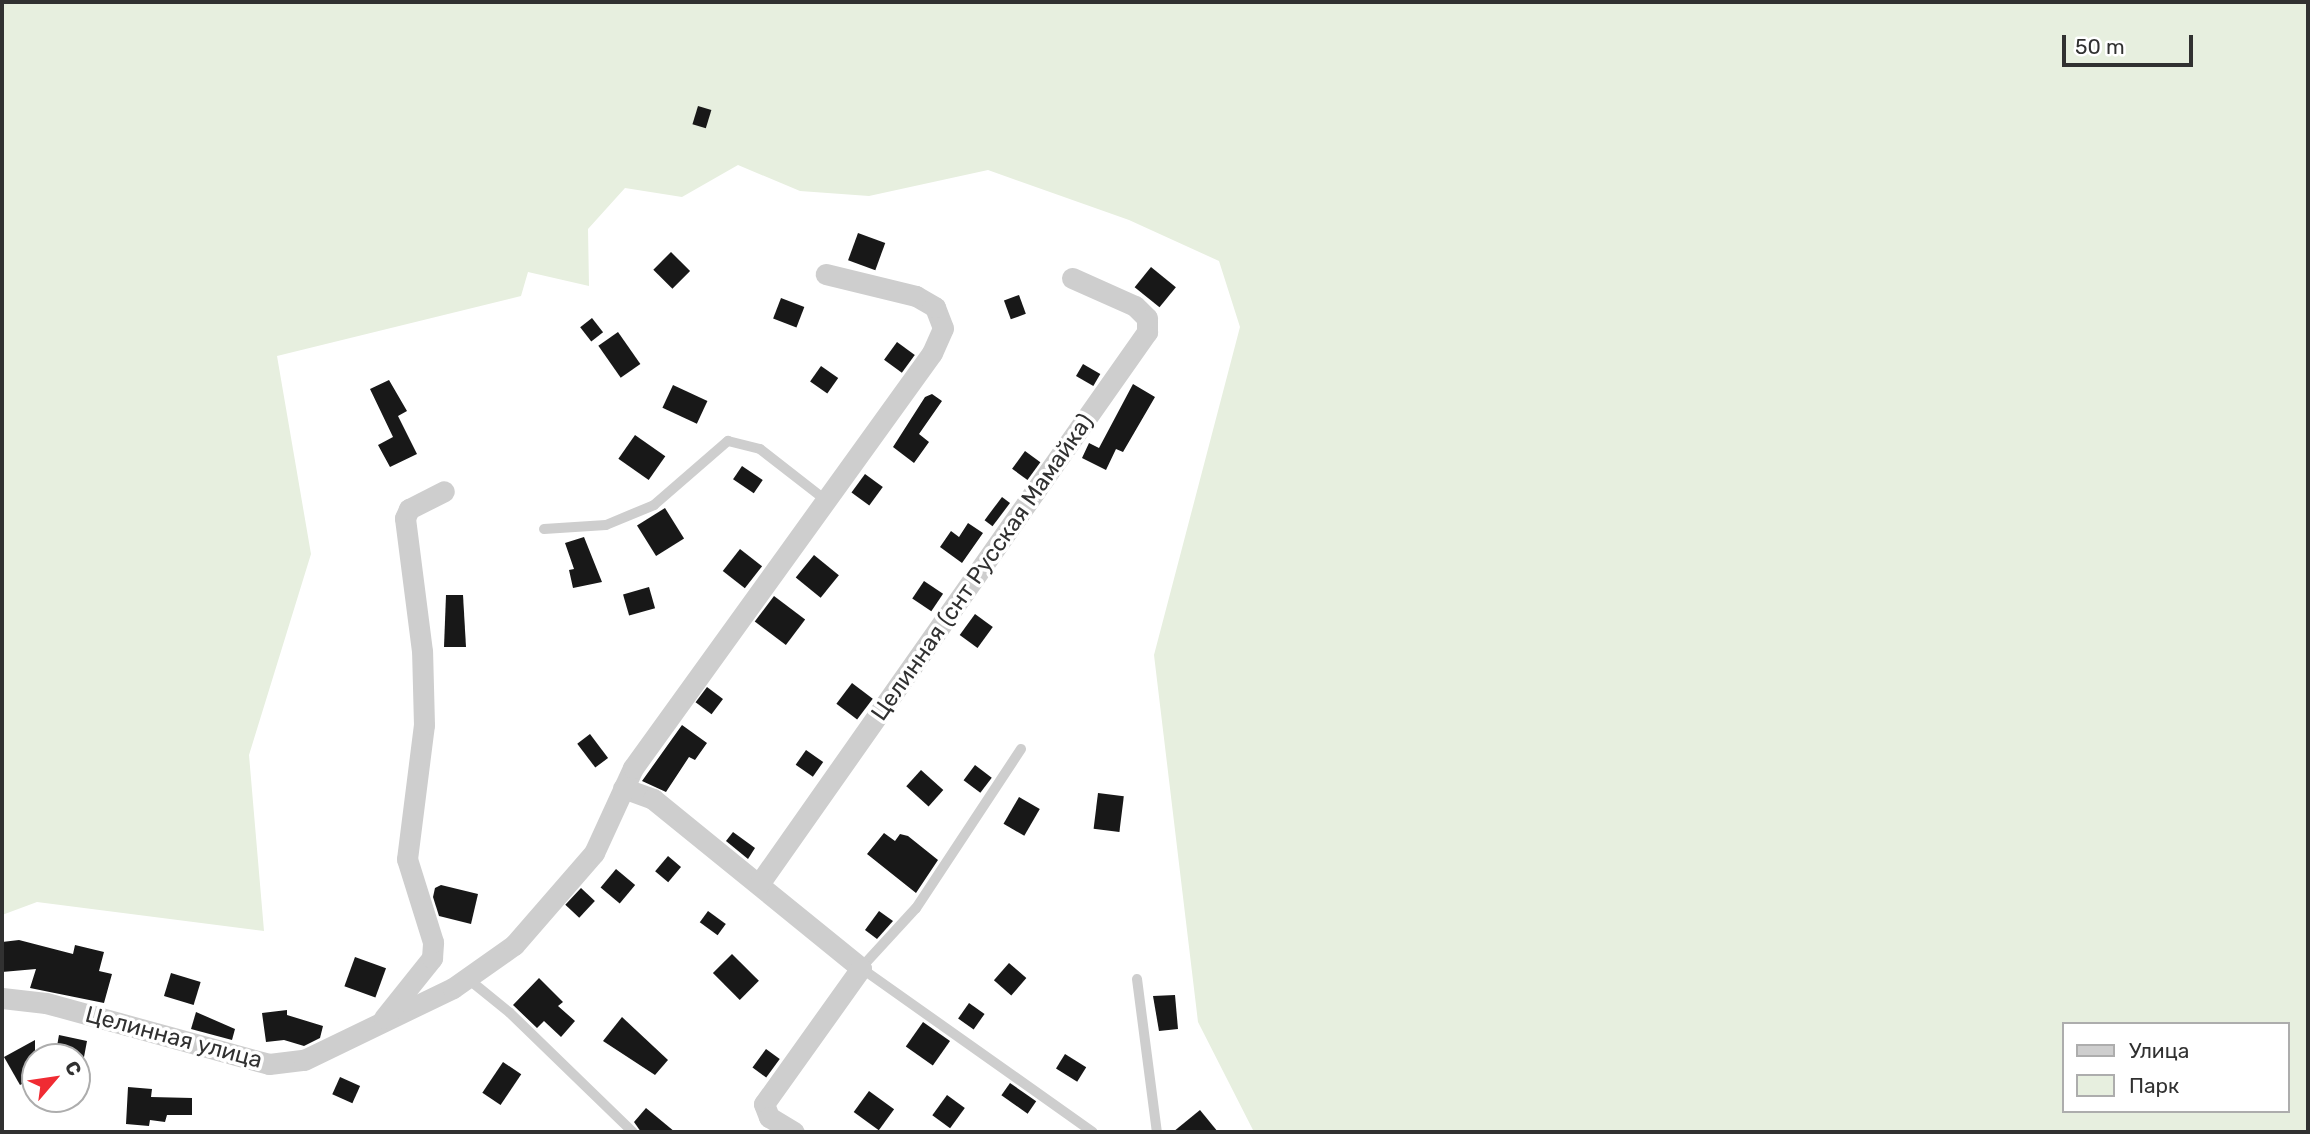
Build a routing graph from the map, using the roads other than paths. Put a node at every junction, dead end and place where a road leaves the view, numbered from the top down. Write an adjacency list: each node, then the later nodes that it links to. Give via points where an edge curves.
1 (826, 274): 4 (street, Целинная улица, via 916,296 935,307 943,328 932,353)
2 (1072, 278): 8 (street, Целинная (снт Русская Мамайка), via 1135,306 1147,318 1147,332)
3 (444, 491): 13 (street, via 410,509 405,518 422,651 424,725 407,859 433,942 432,958)
4 (823, 498): 5 (lane, via 760,449 728,441 653,505 606,525); 7 (street, Целинная улица, via 632,768)
5 (544, 529)
6 (1021, 749): 9 (lane, via 916,908)
7 (623, 788): 8 (street, via 653,799); 10 (street, Целинная улица, via 594,853 514,945)
8 (759, 884): 9 (street)
9 (861, 968): 15 (street, via 764,1104 769,1117); 16 (lane)
10 (467, 978): 13 (street, Целинная улица); 14 (lane, via 510,1013)
11 (1137, 979): 17 (lane)
12 (2, 998): 13 (street, Целинная улица, via 46,1003 269,1064 304,1060)
13 (380, 1022)
14 (633, 1132)
15 (794, 1132)
16 (1093, 1132)
17 (1157, 1132)

